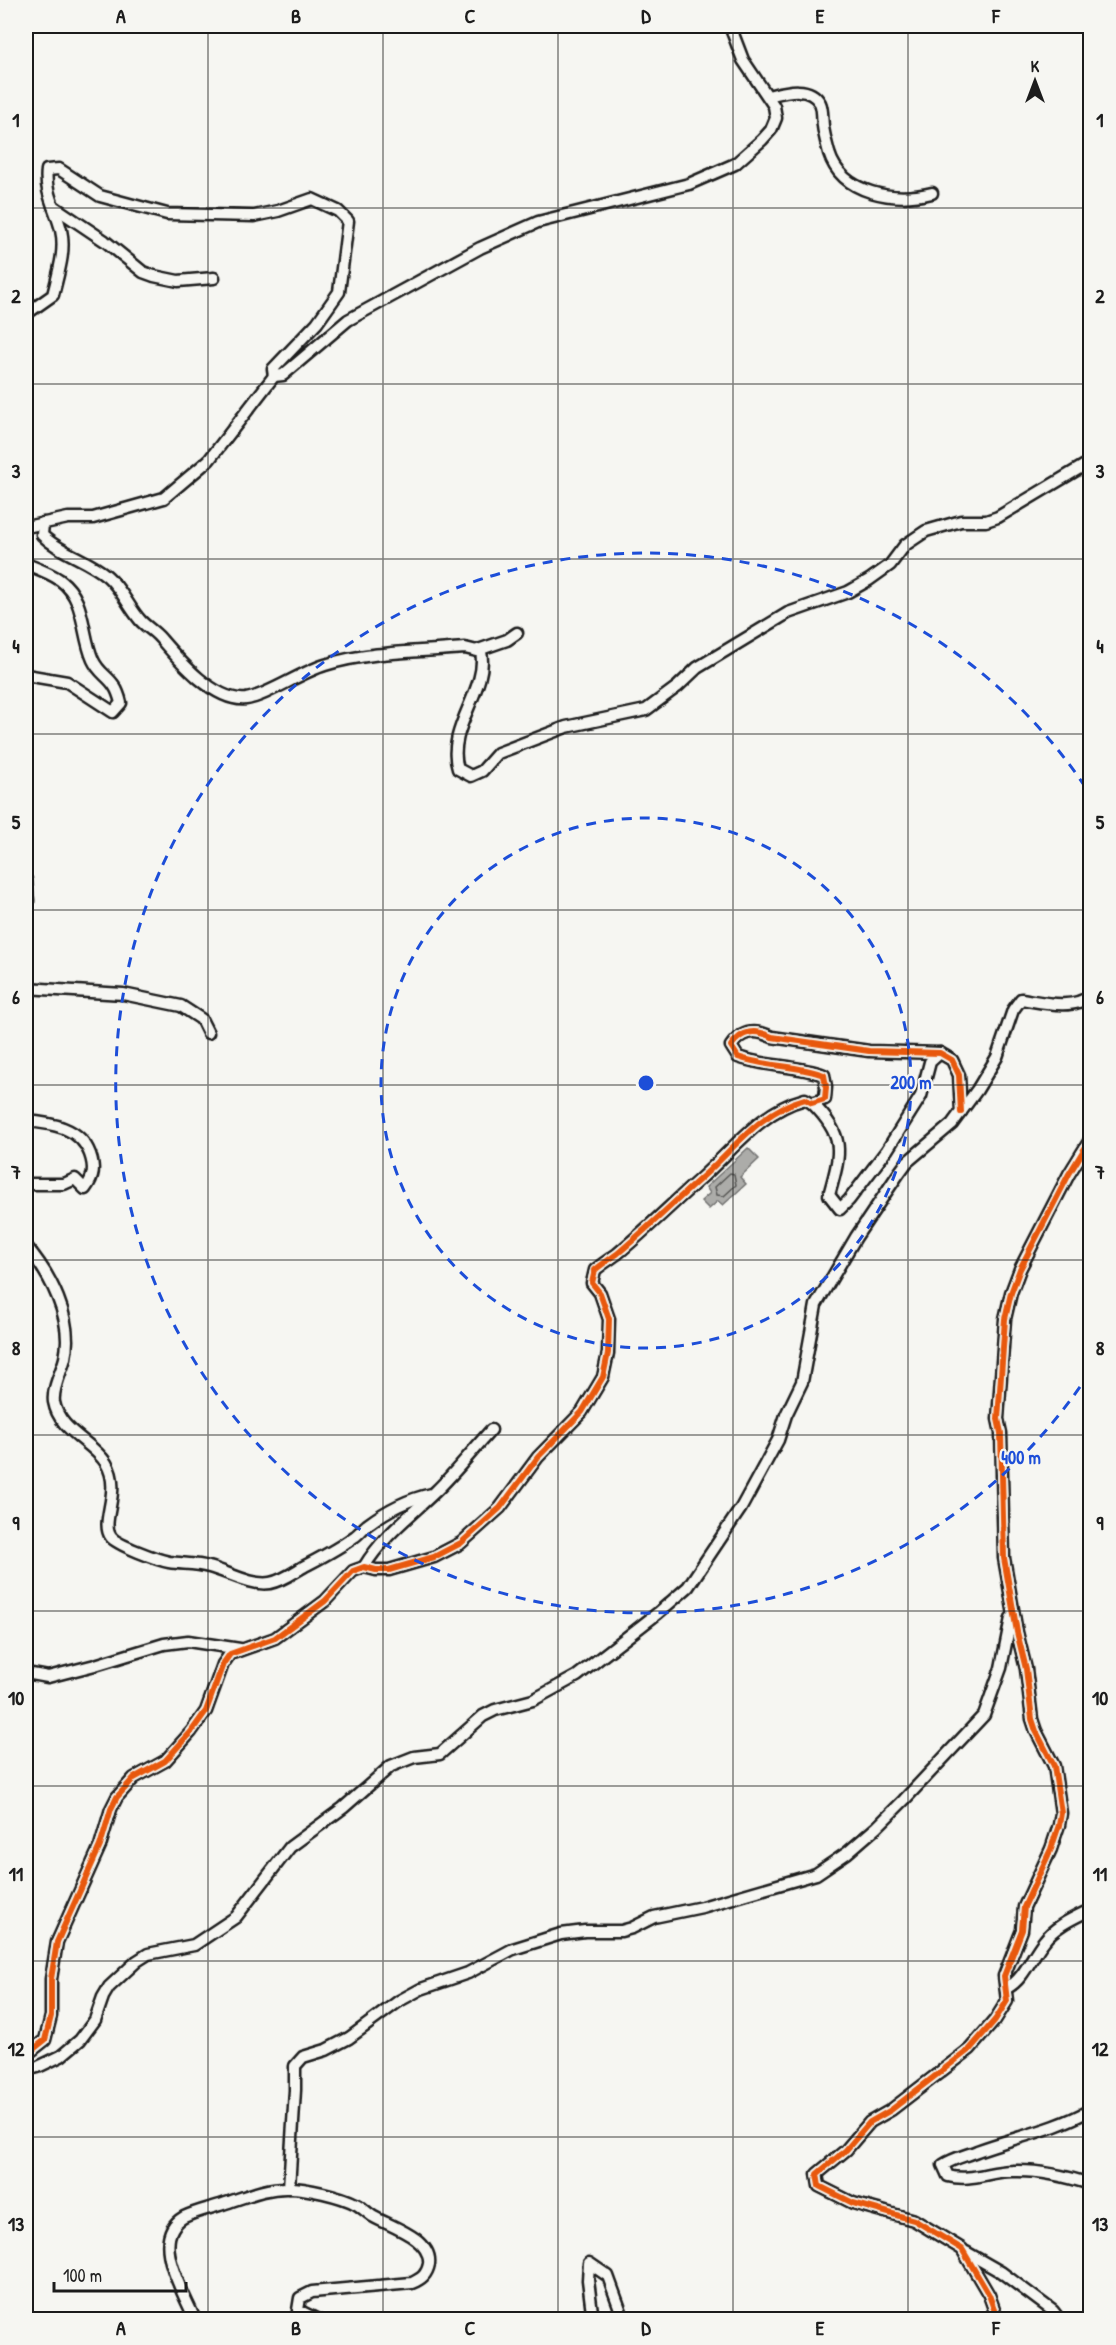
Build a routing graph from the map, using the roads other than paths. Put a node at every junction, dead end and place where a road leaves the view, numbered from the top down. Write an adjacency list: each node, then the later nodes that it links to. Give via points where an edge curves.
1 (730, 26): 2 (street, via 743,60)
2 (768, 96): 3 (street, via 789,90 812,95 820,103 834,166 862,189 884,196); 7 (street, via 776,118 771,130 729,167 689,184 538,222 480,248 348,320 293,368)
3 (932, 193)
4 (52, 206): 5 (street, via 105,240 143,272 178,280); 6 (street, via 63,241 53,295); 7 (street, via 45,182 47,170 59,169 100,196 167,214 254,216 312,199 338,211 348,221 339,292 317,323 273,369)
5 (214, 278)
6 (26, 314)
7 (274, 376): 9 (street, via 209,460 164,498 93,518)
8 (1090, 462): 13 (street, via 998,517 961,521 926,531 905,545 890,565 869,580 848,592 788,613 697,668 646,710 579,722 509,748 471,776 458,769 455,760 458,735 483,660)
9 (43, 523): 10 (street); 13 (street, via 42,535 84,559 113,582 140,621 184,666 213,688 234,697 256,696 307,671 349,659)
10 (26, 527)
11 (26, 564): 14 (street, via 58,579 75,596 94,663 112,681 121,703 113,712 67,682)
12 (517, 633): 13 (street)
13 (478, 650)
14 (26, 675)
15 (26, 880): 16 (street)
16 (26, 918)
17 (26, 988): 19 (street, via 123,994 180,1006 201,1019)
18 (1090, 995): 22 (street, via 1084,1001 1059,1005 1021,999 1013,1010 997,1057)
19 (208, 1033)
20 (940, 1053): 21 (street, via 930,1062 921,1096 887,1150 840,1209 829,1195 839,1159 838,1146 830,1122); 21 (street, via 869,1052 761,1032 749,1031 738,1036 731,1046 738,1057 824,1075 825,1099); 22 (street, via 952,1060 959,1075)
21 (812, 1103): 29 (street, via 805,1099 765,1117 595,1270 592,1284 600,1293 609,1319 603,1377 582,1412 538,1457 491,1518 461,1543 434,1557 389,1570)
22 (961, 1112): 36 (street, via 903,1167 816,1305 802,1382 778,1440 741,1508 688,1587 578,1676 533,1700 483,1716 440,1755 414,1757 391,1766 290,1848 236,1917 194,1945 148,1954 137,1961 109,1987 95,2020 80,2040 61,2056)
23 (26, 1121): 25 (street, via 54,1124 77,1135 86,1143 94,1167 85,1189 75,1179 64,1184)
24 (1090, 1140): 30 (street, via 1020,1269 1005,1319 998,1419 1004,1558)
25 (26, 1184)
26 (26, 1246): 28 (street, via 41,1266 63,1311 66,1356 54,1398 56,1410 107,1465 113,1489 106,1526 110,1537 121,1545 164,1560 207,1566 258,1583 270,1583 336,1549 386,1512)
27 (491, 1430): 28 (street)
28 (432, 1494): 29 (street, via 405,1518)
29 (364, 1567): 31 (street, via 353,1571 325,1601 275,1638)
30 (1012, 1608): 34 (street, via 1032,1719 1054,1766 1061,1813 1051,1849 1024,1907 1022,1930 1004,1976); 39 (street, via 1001,1668 984,1715 877,1827 816,1874 654,1917 621,1931 561,1934 513,1949 468,1973 421,1989 337,2045 303,2057 295,2066)
31 (240, 1649): 32 (street, via 188,1641 164,1644 48,1677); 35 (street, via 223,1664 211,1700 191,1732 165,1761 134,1778 117,1797 100,1846 57,1942 51,2016 45,2040)
32 (26, 1673)
33 (1090, 1910): 34 (street, via 1053,1931 1017,1982)
34 (1007, 1988): 40 (street, via 1007,2001 970,2049 870,2122 846,2150 817,2174 819,2186 835,2196 914,2220)
35 (26, 2055)
36 (26, 2070)
37 (1090, 2110): 38 (street, via 1039,2133 953,2158 943,2165 948,2176 960,2179 1011,2171 1048,2174)
38 (1090, 2184)
39 (290, 2188): 41 (street, via 254,2193 175,2224 167,2247); 42 (street, via 357,2204 424,2245 429,2256 423,2278 412,2283 312,2292 300,2298 298,2310)
40 (962, 2250): 45 (street); 46 (street, via 1001,2272)
41 (195, 2319)
42 (318, 2319)
43 (593, 2319): 44 (street, via 589,2263 608,2276)
44 (624, 2319)
45 (999, 2319)
46 (1060, 2319)

